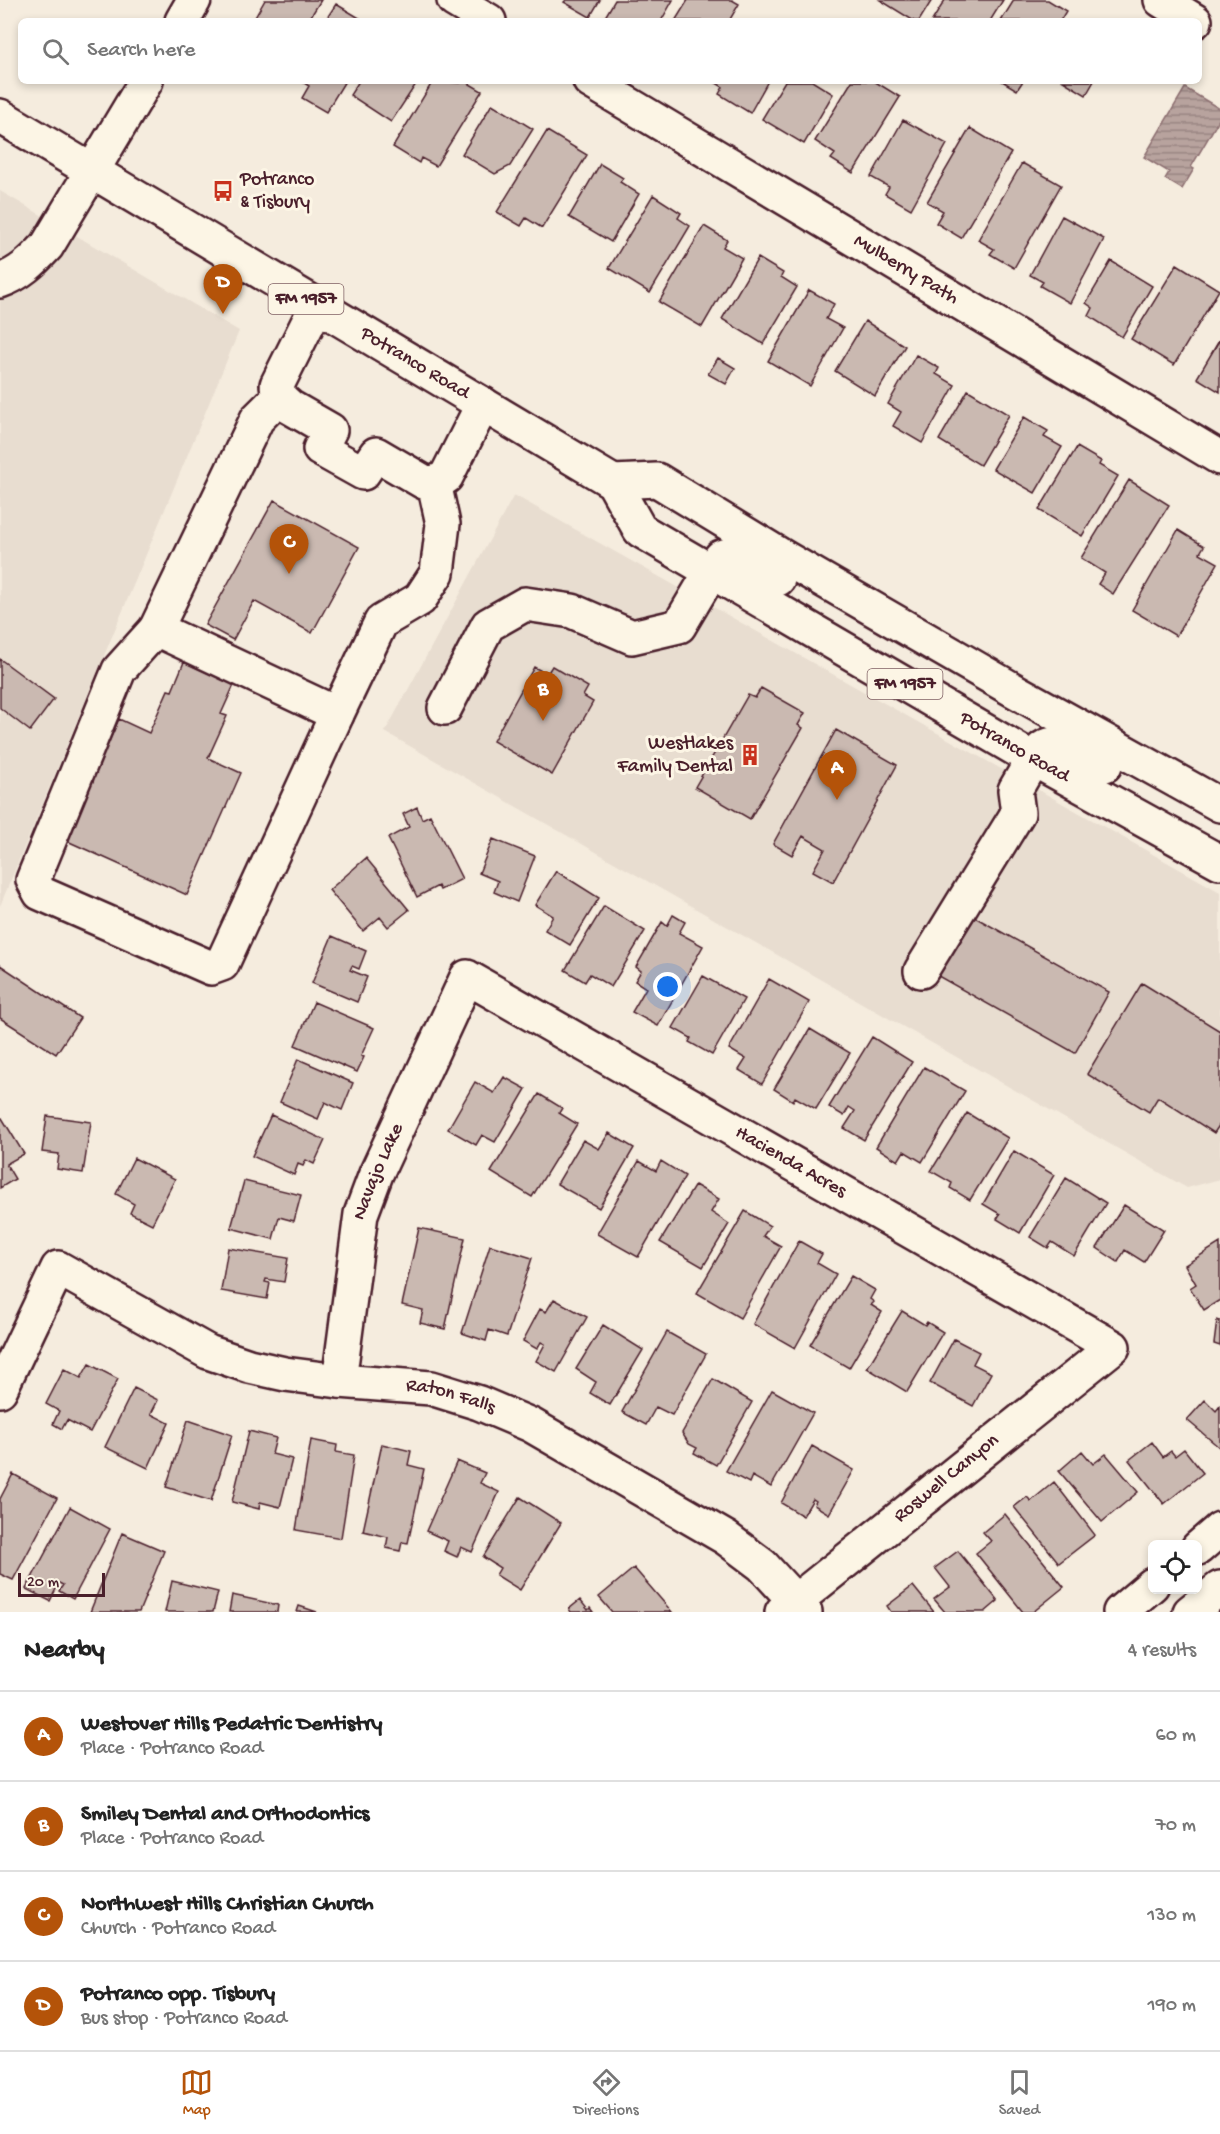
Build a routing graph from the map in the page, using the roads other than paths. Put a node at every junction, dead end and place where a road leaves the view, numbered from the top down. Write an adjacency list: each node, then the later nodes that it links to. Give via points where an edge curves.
1 (194, 0): 4 (street)
2 (454, 0): 5 (street)
3 (1161, 0): 6 (street)
4 (184, 18)
5 (484, 18)
6 (1190, 18)
7 (1202, 25): 8 (street)
8 (1220, 35)
9 (144, 84): 12 (street)
10 (595, 84): 17 (street, Mulberry Path)
11 (0, 116): 12 (street, Potranco Road / FM 1957)
12 (93, 171): 13 (street, via 47,246 13,277); 14 (street, Potranco Road / FM 1957)
13 (0, 281)
14 (317, 305): 15 (street, via 277,385); 16 (street, Potranco Road / FM 1957)
15 (279, 397): 19 (street, via 330,430 320,449 337,459 363,473 375,454 424,482); 21 (street, via 257,419)
16 (483, 404): 18 (street, Potranco Road / FM 1957); 19 (street, via 446,477)
17 (1220, 458)
18 (613, 482): 20 (street, Potranco Road / FM 1957, via 640,531); 22 (street, FM 1957, via 657,480)
19 (434, 483): 24 (street, via 443,524 436,573 420,599 381,622)
20 (711, 572): 22 (street, via 721,557 740,557 919,661); 23 (street, via 679,626 632,637 572,611 525,604 488,625); 25 (street, Potranco Road / FM 1957)
21 (156, 629): 24 (street); 24 (street, via 119,670 33,879 40,893 211,968 222,964)
22 (1017, 692): 26 (street, FM 1957)
23 (445, 708)
24 (337, 714)
25 (1033, 759): 27 (street, via 1044,748 1058,743 1073,747 1187,810); 28 (street, Potranco Road / FM 1957); 29 (street, via 1015,790 1018,813)
26 (1220, 805)
27 (1220, 820)
28 (1220, 862)
29 (921, 971)
30 (467, 977): 31 (street, Hacienda Acres); 32 (street, Navajo Lake, via 361,1214)
31 (1113, 1347): 38 (street, Roswell Canyon)
32 (339, 1381): 33 (street, Raton Falls, via 285,1374 207,1352 58,1268); 38 (street, Raton Falls, via 431,1388 479,1402 531,1425 726,1538 762,1565)
33 (0, 1390)
34 (1220, 1529): 35 (street)
35 (1202, 1544)
36 (1148, 1588): 39 (street)
37 (1220, 1588): 40 (street)
38 (794, 1608)
39 (1120, 1612)
40 (1190, 1612)

